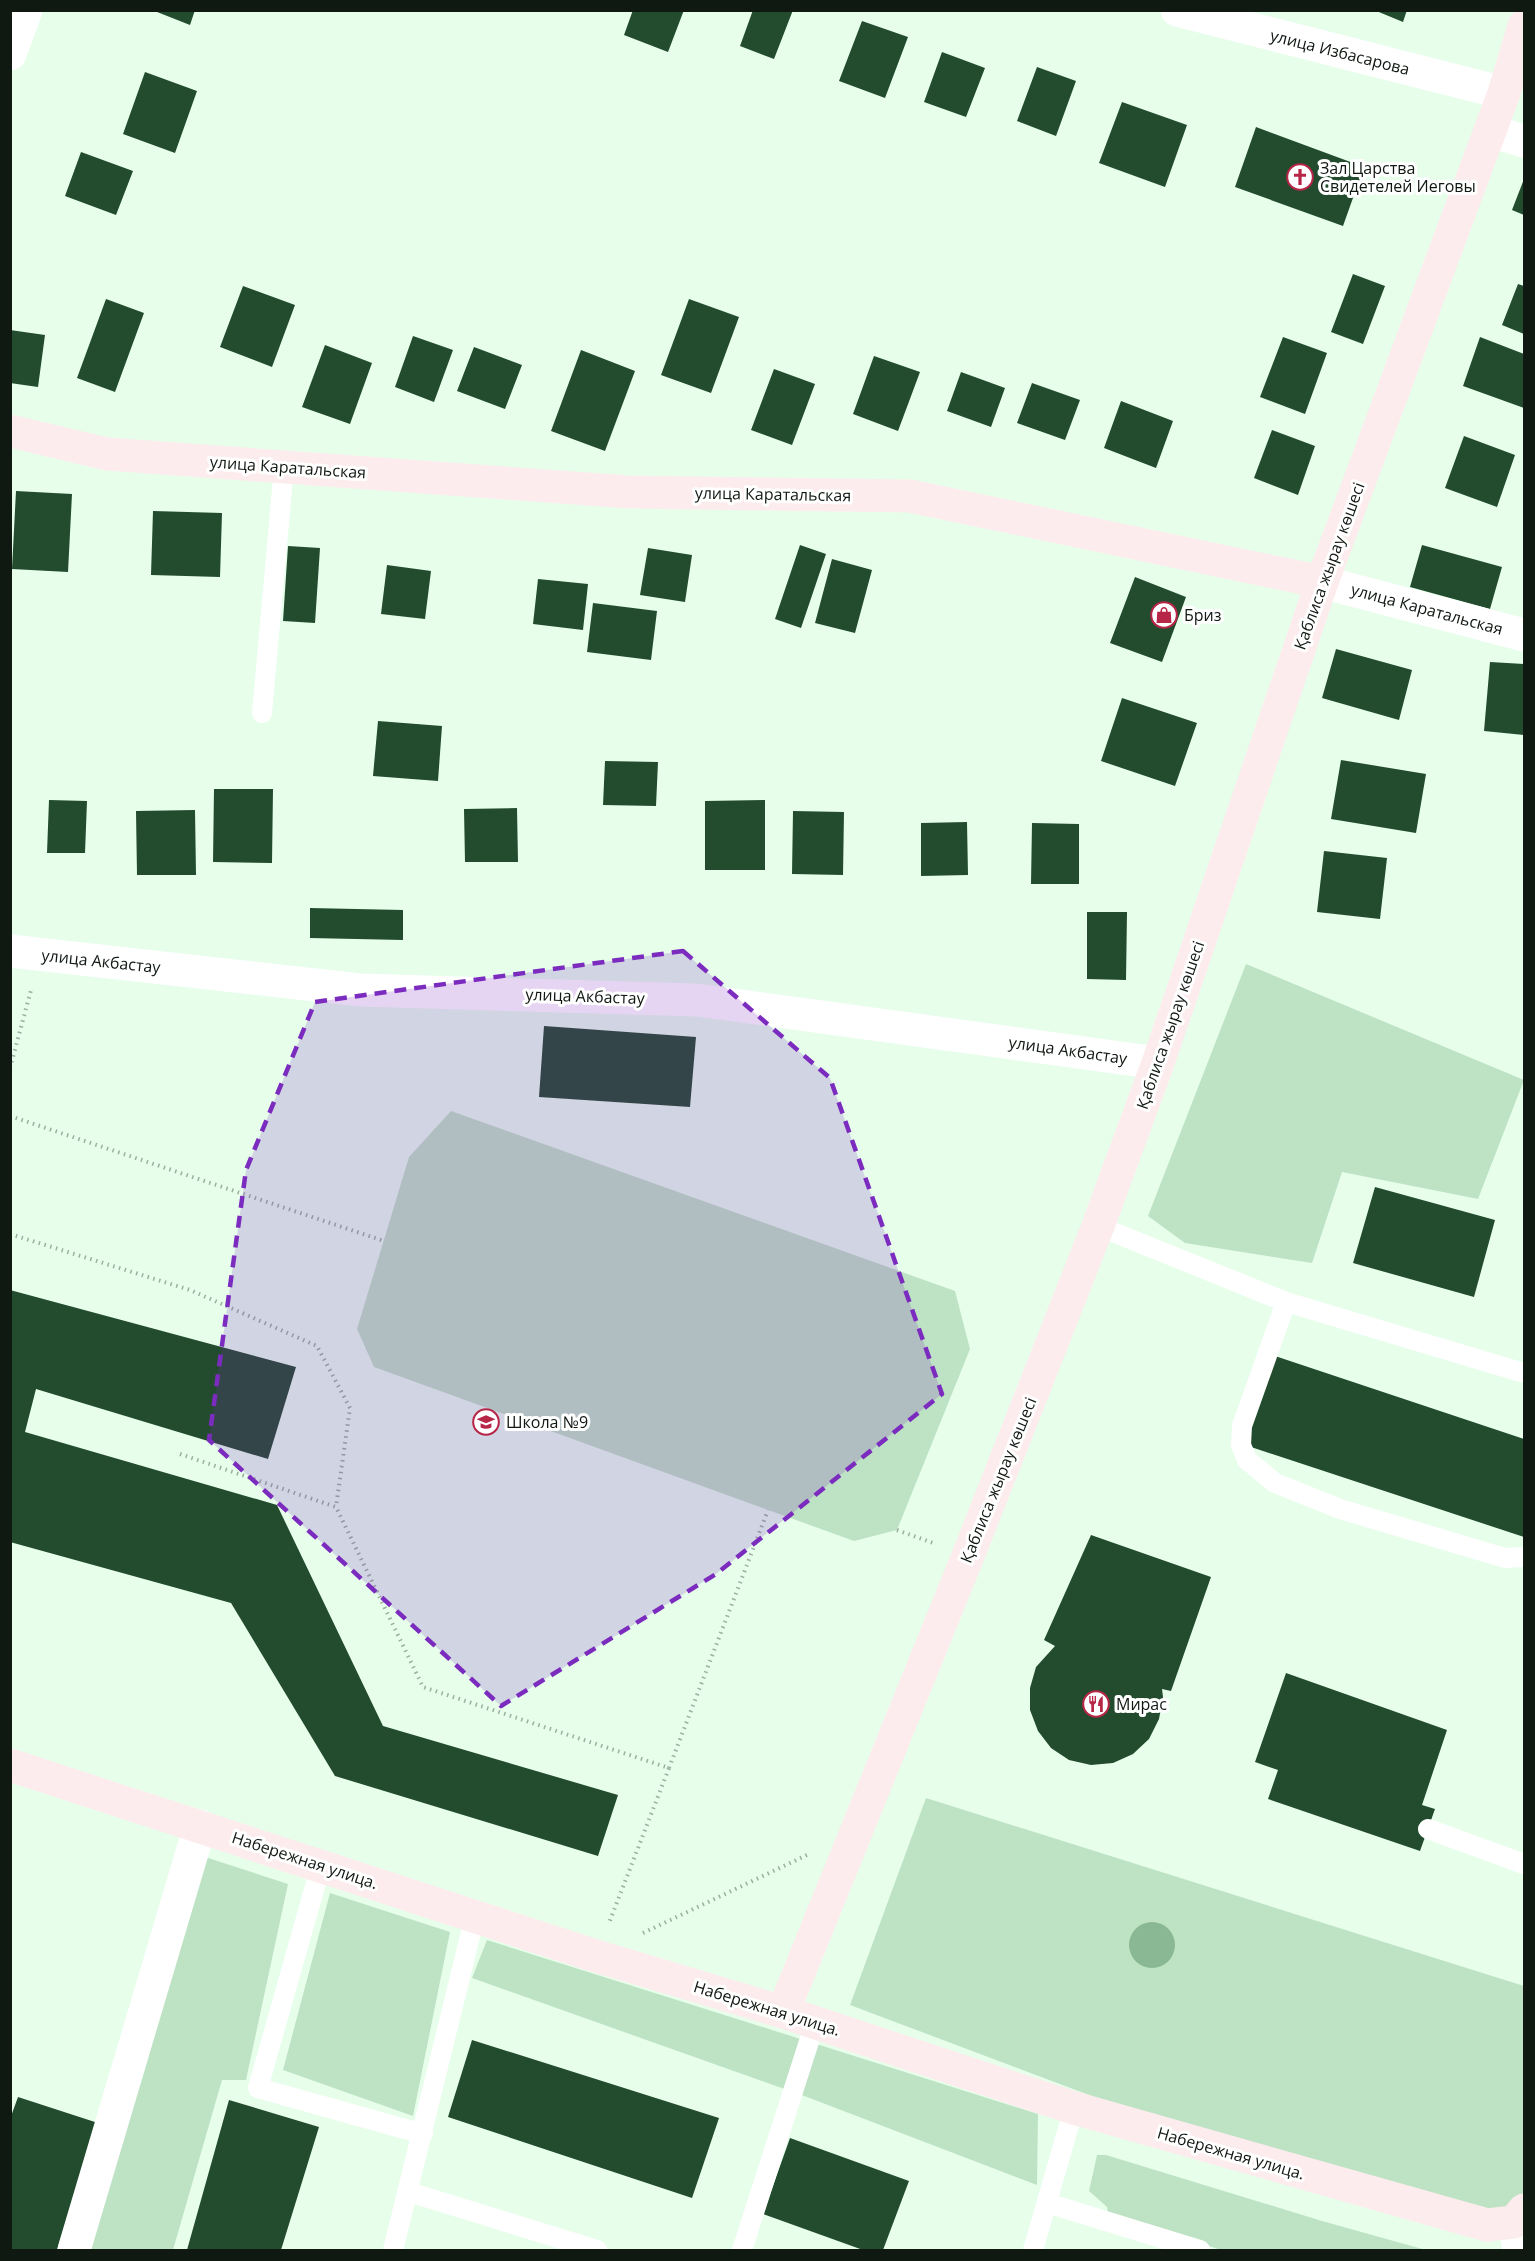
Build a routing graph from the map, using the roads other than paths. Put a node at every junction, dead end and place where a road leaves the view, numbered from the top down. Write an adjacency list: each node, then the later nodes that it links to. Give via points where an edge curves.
1 (26, 10): 4 (street)
2 (1177, 10): 5 (street, улица Избасарова)
3 (1524, 26): 5 (street, Қаблиса жырау көшесі)
4 (10, 54)
5 (1504, 93): 6 (street, Қаблиса жырау көшесі)
6 (1490, 131): 7 (street); 10 (street, Қаблиса жырау көшесі)
7 (1524, 141)
8 (10, 432): 9 (street, улица Каратальская, via 107,454)
9 (284, 467): 10 (street, улица Каратальская, via 629,492 910,496); 12 (lane)
10 (1322, 582): 11 (street, улица Каратальская); 14 (street, Қаблиса жырау көшесі)
11 (1524, 635)
12 (262, 713)
13 (26, 953): 14 (street, улица Акбастау, via 360,990 697,1000)
14 (1158, 1063): 15 (street, Қаблиса жырау көшесі)
15 (1098, 1226): 16 (lane); 25 (street, Қаблиса жырау көшесі)
16 (1286, 1302): 17 (lane); 18 (lane, via 1242,1426 1241,1445 1247,1460 1275,1483 1340,1509 1505,1558)
17 (1524, 1373)
18 (1524, 1557)
19 (10, 1765): 20 (street, Набережная улица.)
20 (200, 1826): 23 (street, Набережная улица.); 32 (street)
21 (1428, 1829): 22 (lane)
22 (1524, 1864)
23 (321, 1865): 24 (street, Набережная улица.); 28 (lane, via 258,2088)
24 (475, 1916): 25 (street, Набережная улица.); 28 (lane)
25 (783, 2012): 26 (street, Набережная улица.)
26 (815, 2023): 27 (street, Набережная улица.); 35 (lane)
27 (1074, 2108): 30 (lane); 31 (street, Набережная улица., via 1487,2225)
28 (423, 2134): 29 (lane)
29 (409, 2192): 33 (lane); 34 (lane)
30 (1047, 2203): 36 (lane); 37 (lane)
31 (1519, 2228)
32 (74, 2250)
33 (393, 2250)
34 (597, 2250)
35 (742, 2250)
36 (1033, 2250)
37 (1200, 2250)

